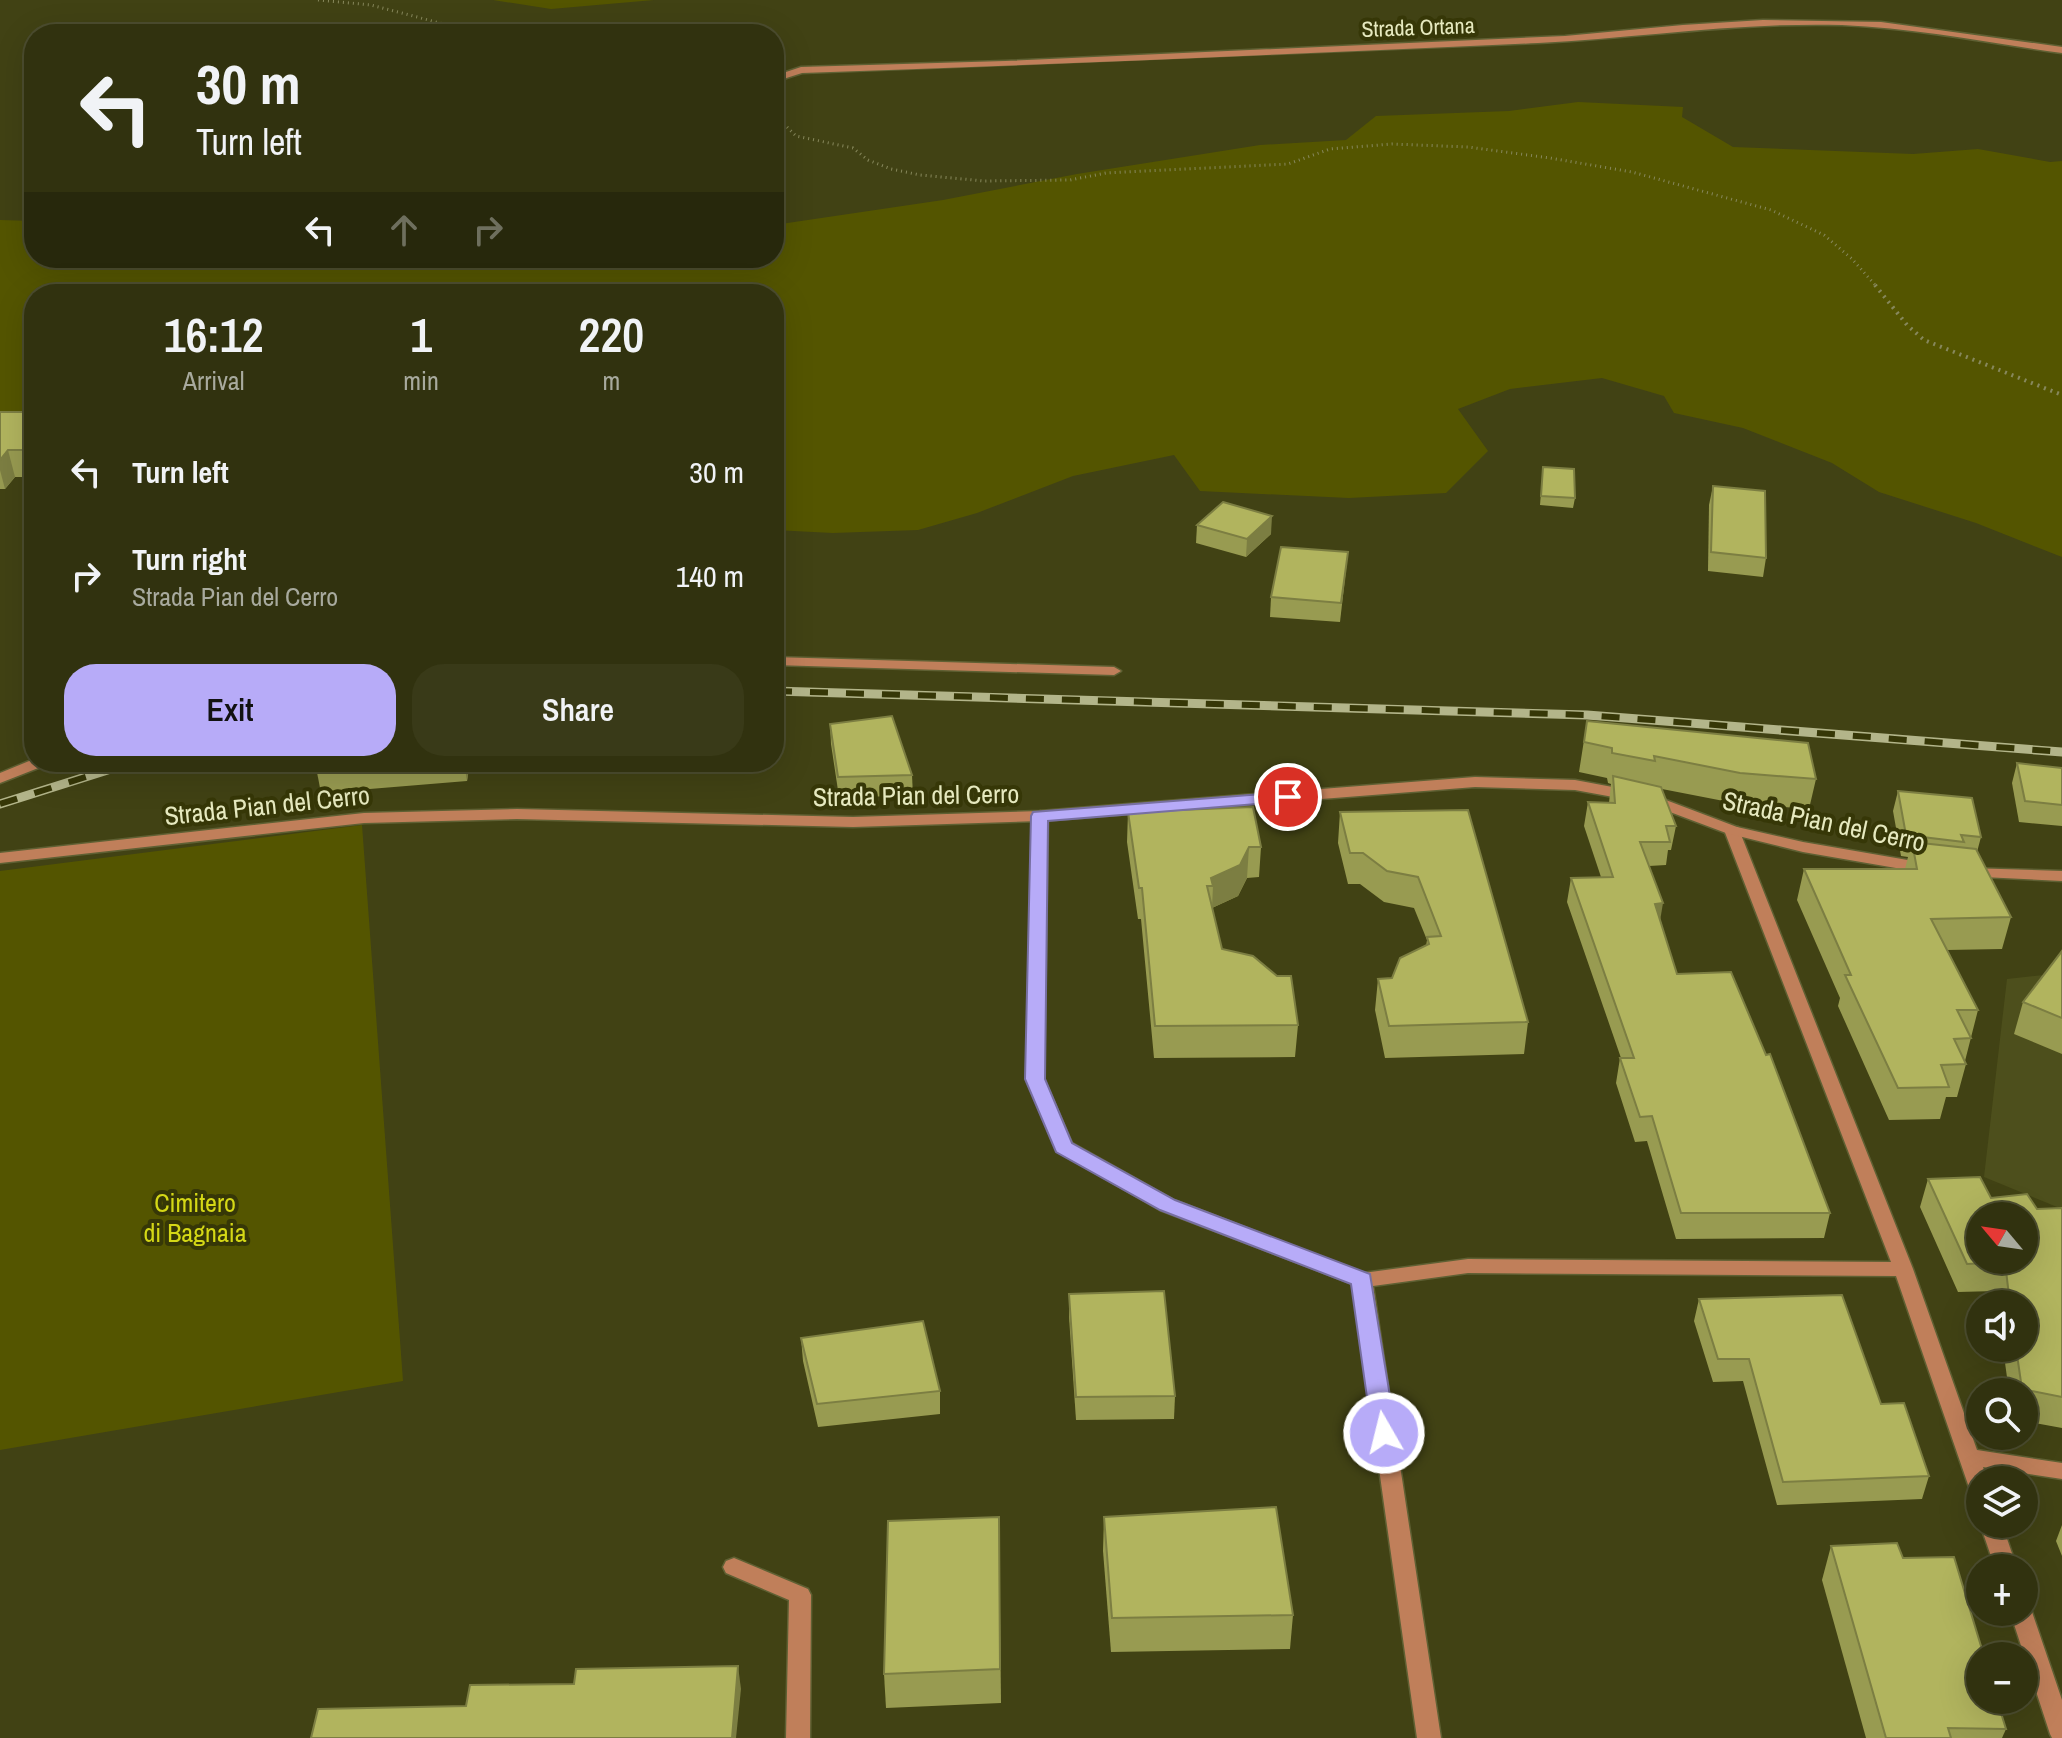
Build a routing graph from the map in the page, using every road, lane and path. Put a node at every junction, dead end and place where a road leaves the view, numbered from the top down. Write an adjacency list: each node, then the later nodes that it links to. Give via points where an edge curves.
1 (318, 0): 2 (path, via 371,5)
2 (444, 24)
3 (2062, 50): 4 (street, Strada Ortana, via 1882,25 1768,22 1565,39 801,70)
4 (784, 76)
5 (784, 124): 6 (path, via 796,136 853,148 860,158 891,169 989,182 1288,164 1337,150 1415,144 1630,171 1793,217 1851,259 1907,329)
6 (2062, 395)
7 (784, 661): 8 (street)
8 (1114, 671)
9 (24, 769): 10 (street)
10 (0, 778)
11 (1040, 816): 12 (street, Strada Pian del Cerro, via 1475,782 1575,785 1650,799); 13 (street, Strada Pian del Cerro, via 853,822 517,814 364,818); 16 (street, via 1035,1079 1064,1147 1167,1205)
12 (1732, 830): 14 (street, Strada Pian del Cerro, via 1950,871); 15 (street)
13 (0, 858)
14 (2062, 876)
15 (1903, 1269): 16 (street, via 1468,1266); 17 (street)
16 (1362, 1280): 24 (street)
17 (1969, 1457): 18 (street); 19 (street)
18 (1972, 1466)
19 (2062, 1471)
20 (734, 1567): 23 (street, via 800,1595)
21 (2026, 1626): 22 (street)
22 (2062, 1734)
23 (798, 1738)
24 (1429, 1738)

